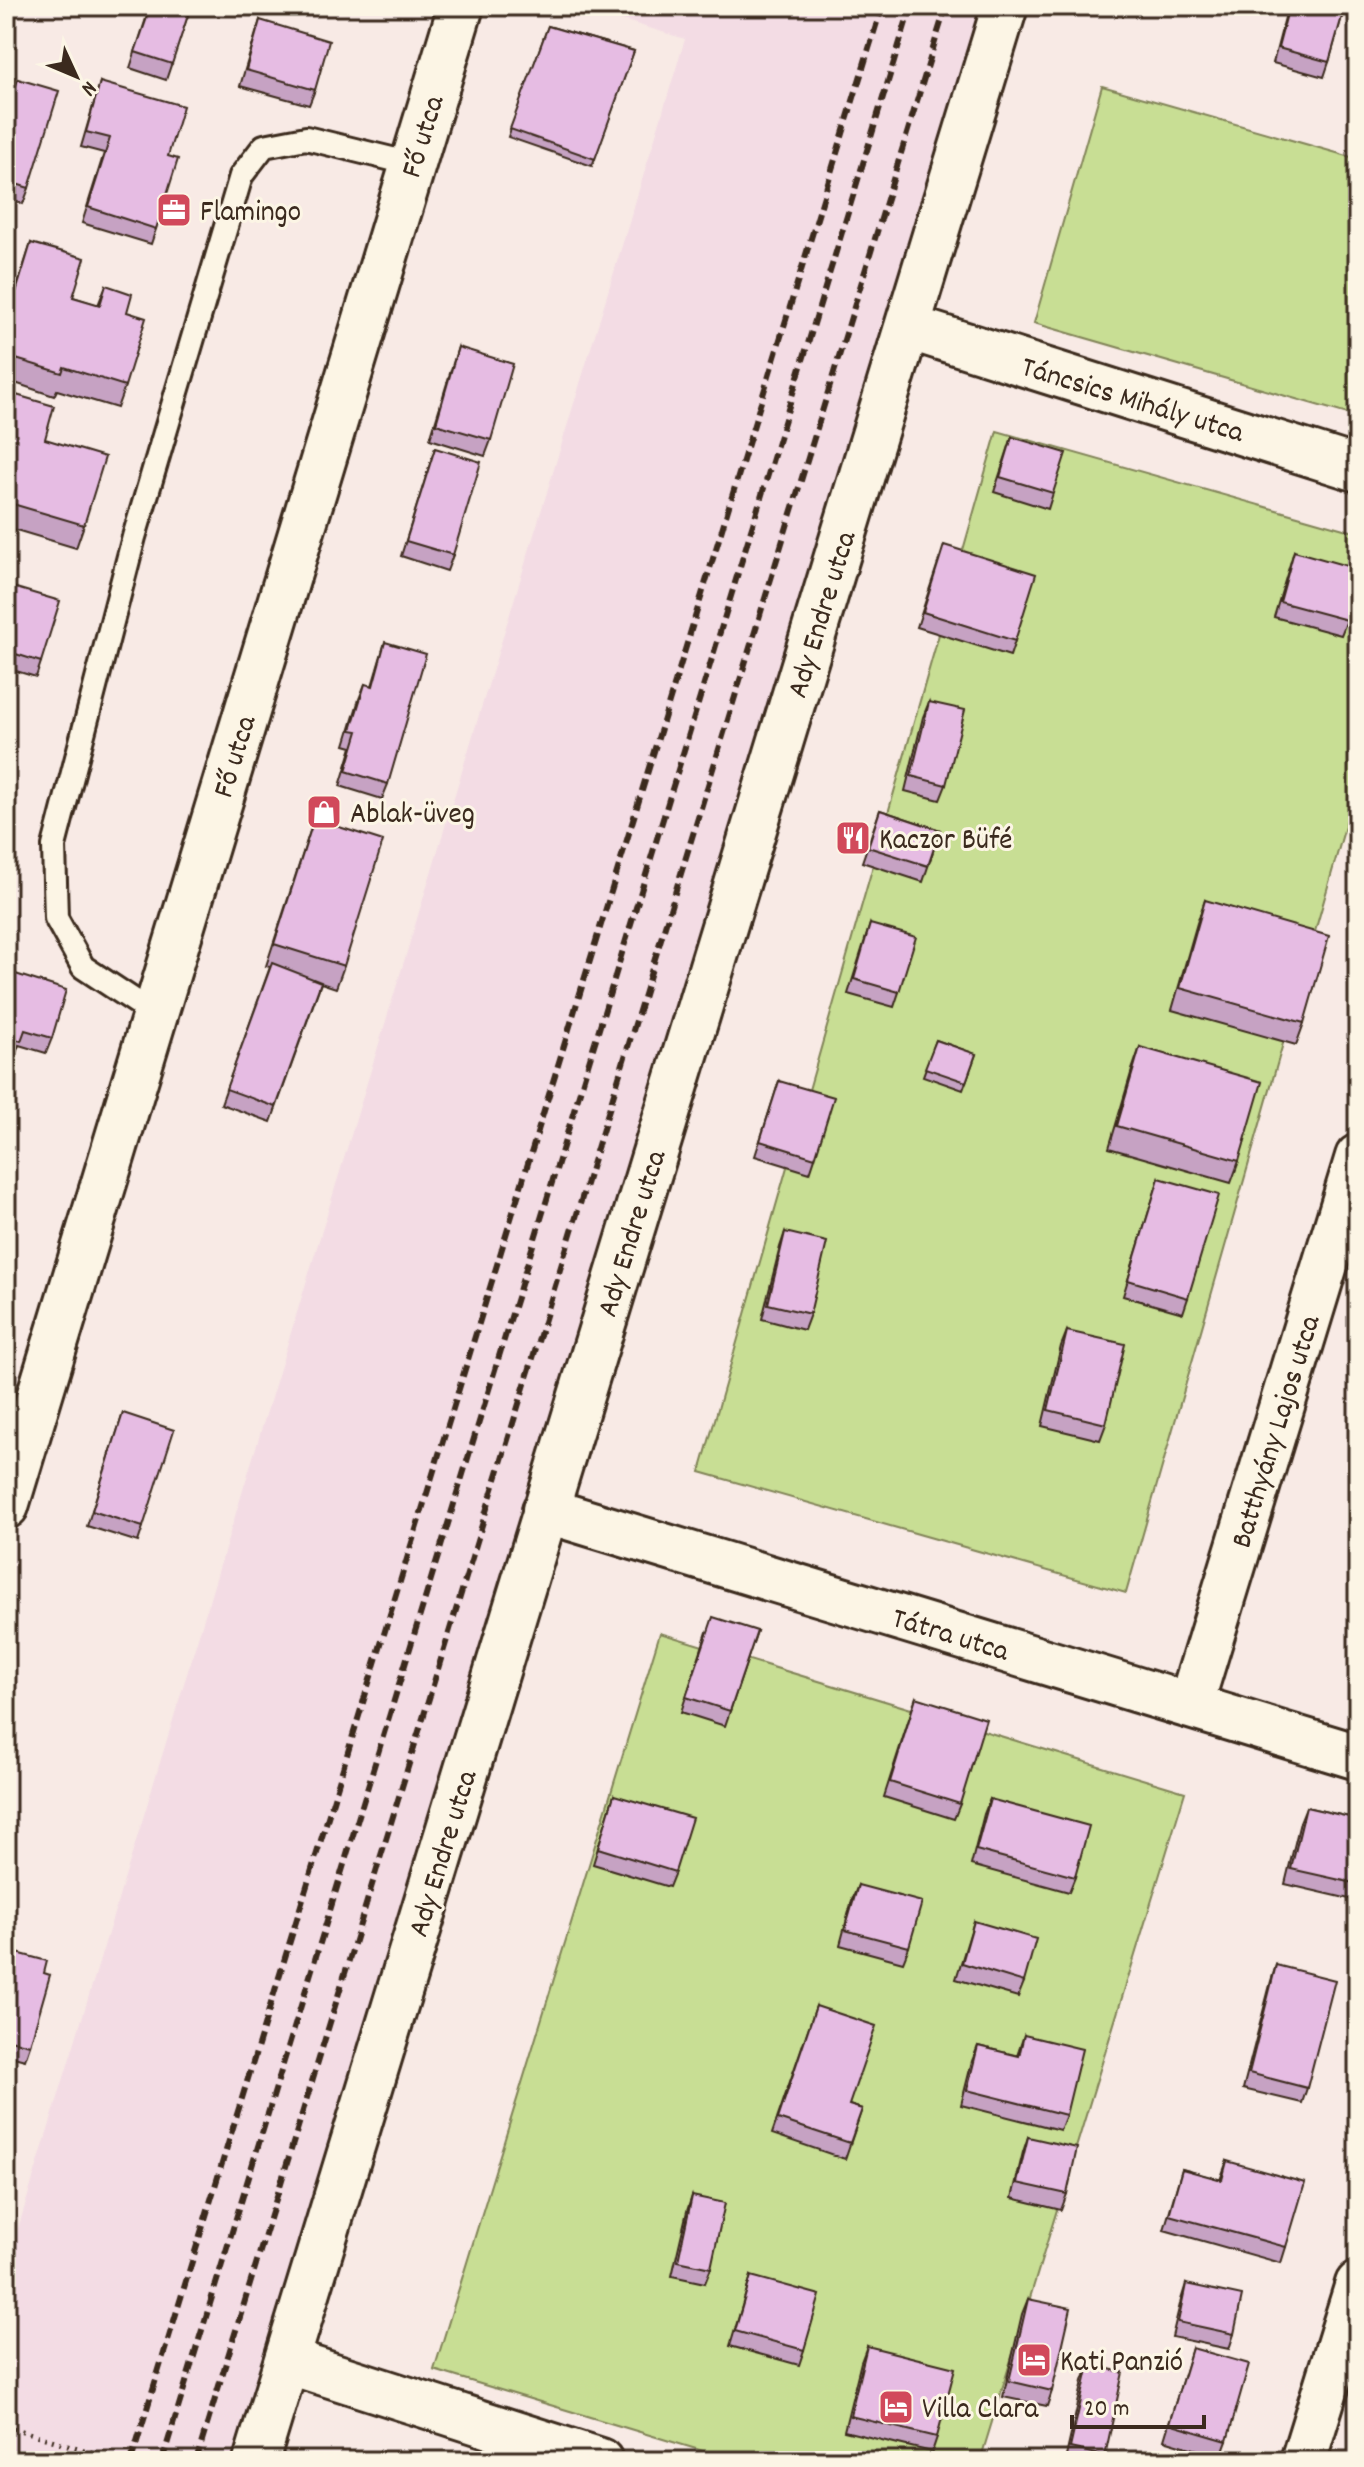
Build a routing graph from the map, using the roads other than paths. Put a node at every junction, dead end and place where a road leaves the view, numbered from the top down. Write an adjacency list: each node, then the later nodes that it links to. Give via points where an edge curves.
1 (461, 6): 3 (street, Fő utca)
2 (1005, 6): 4 (street, Ady Endre utca)
3 (412, 164): 6 (street, Fő utca); 6 (lane, via 306,138 264,146 241,176 134,537 54,846 56,918 83,967)
4 (908, 327): 5 (street, Táncsics Mihály utca); 9 (street, Ady Endre utca)
5 (1358, 469)
6 (156, 1015): 8 (street, Fő utca)
7 (1358, 1157): 10 (street, Batthyány Lajos utca)
8 (6, 1506)
9 (545, 1510): 10 (street, Tátra utca); 13 (street, Ady Endre utca)
10 (1190, 1706): 11 (street, Tátra utca)
11 (1358, 1757)
12 (1358, 2284): 16 (street)
13 (287, 2361): 14 (street, Ady Endre utca); 15 (street)
14 (256, 2461)
15 (600, 2461)
16 (1303, 2461)

